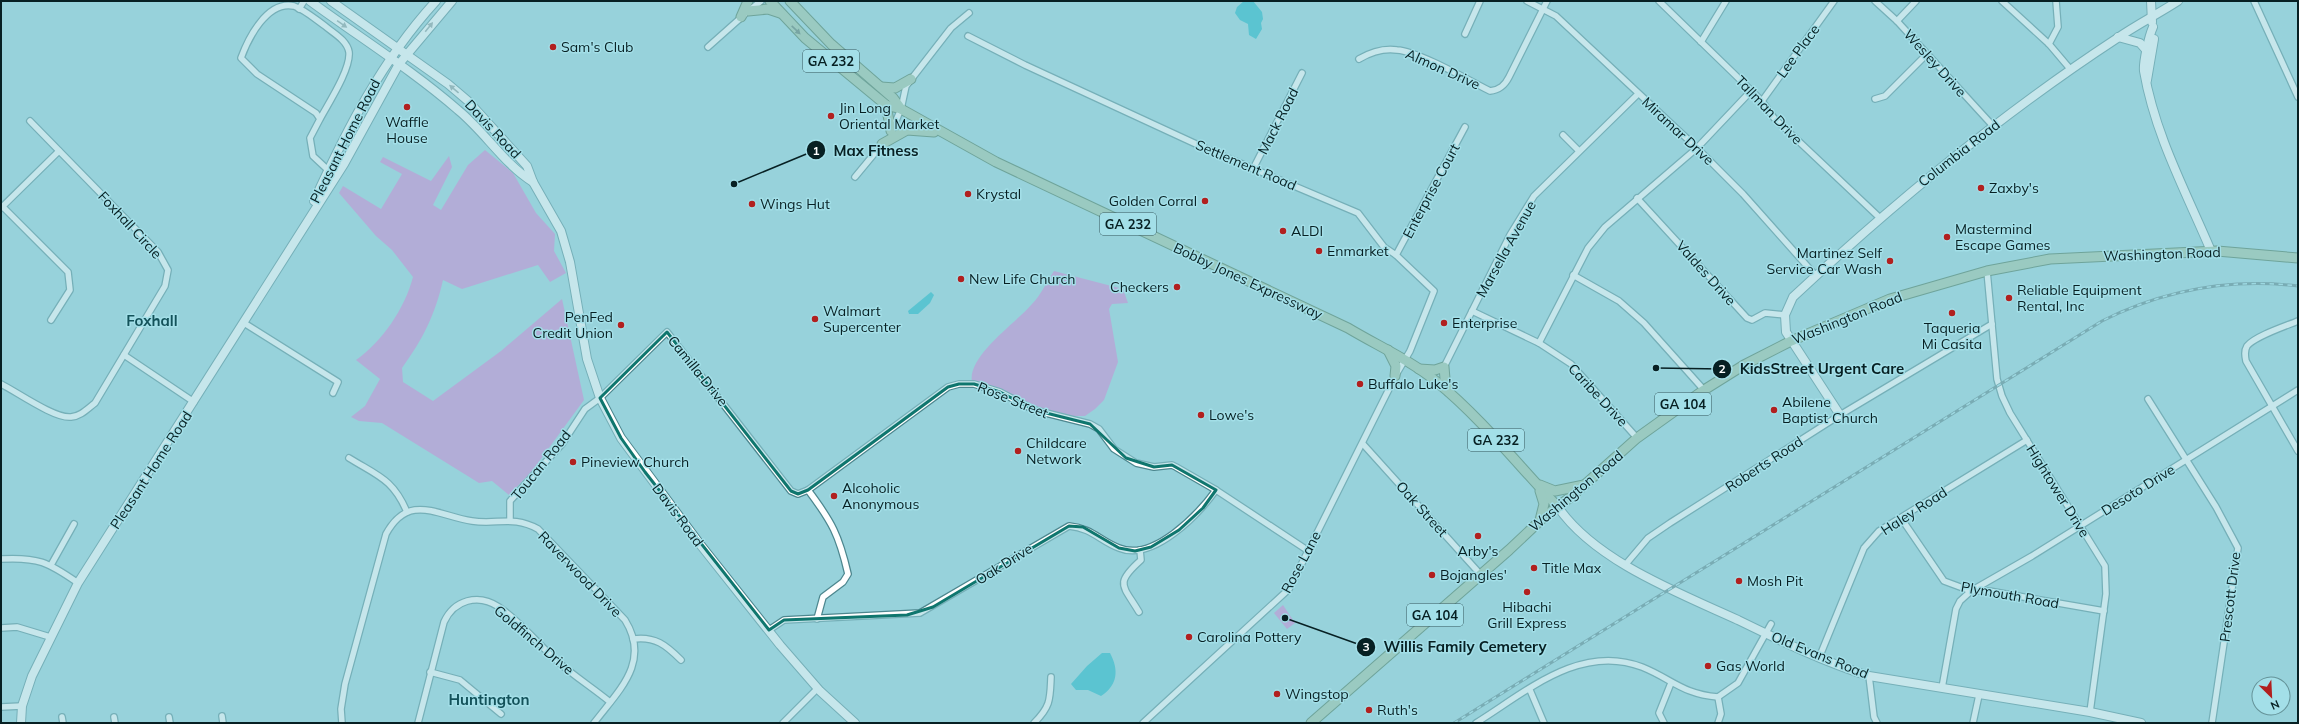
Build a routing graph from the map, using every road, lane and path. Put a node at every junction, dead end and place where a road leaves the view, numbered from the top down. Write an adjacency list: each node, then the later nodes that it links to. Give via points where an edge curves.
1 (304, 1): 23 (street)
2 (310, 1): 41 (main road, Davis Road, one-way to 41)
3 (331, 1): 37 (main road, Davis Road)
4 (436, 1): 37 (main road, Pleasant Home Road)
5 (452, 1): 39 (main road, Pleasant Home Road, one-way to 5)
6 (748, 1): 27 (main road)
7 (761, 1): 27 (street)
8 (770, 1): 25 (main road, Bobby Jones Expressway / GA 232)
9 (790, 1): 48 (main road, Bobby Jones Expressway / GA 232, via 831,44)
10 (1480, 1): 31 (street)
11 (1527, 1): 24 (street, Miramar Drive)
12 (1547, 1): 24 (street, Almon Drive)
13 (1660, 1): 34 (street, Tallman Drive)
14 (1726, 1): 34 (street)
15 (1834, 1): 53 (street, Lee Place)
16 (1875, 1): 29 (street, Wesley Drive)
17 (1916, 1): 29 (street)
18 (2002, 1): 35 (street)
19 (2056, 1): 35 (street, via 2058,26)
20 (2151, 1): 28 (main road)
21 (2178, 1): 28 (main road, Columbia Road)
22 (2254, 1): 51 (street)
23 (298, 9): 56 (street, via 344,41 349,52 340,80); 56 (street, via 294,6 281,5 269,11 247,44 241,58 257,74)
24 (1544, 9): 42 (street, Almon Drive, via 1504,86 1496,90 1490,91 1406,51 1381,50); 50 (street, Miramar Drive, via 1556,16)
25 (780, 13): 27 (main road, via 768,10); 54 (main road, Bobby Jones Expressway / GA 232, one-way to 54, via 842,70)
26 (969, 13): 46 (street, via 951,28)
27 (745, 14): 36 (street)
28 (2152, 18): 30 (main road); 33 (main road, Columbia Road)
29 (1897, 20): 40 (street, Wesley Drive)
30 (2153, 27): 38 (main road); 47 (main road, via 2155,33)
31 (1466, 34)
32 (968, 36): 67 (street, Settlement Road, via 1046,76)
33 (2118, 37): 38 (main road, via 2139,42); 44 (main road, Columbia Road)
34 (1702, 42): 49 (street, Tallman Drive)
35 (2049, 44): 44 (street)
36 (708, 47)
37 (396, 48): 39 (main road, Davis Road); 41 (main road, Pleasant Home Road)
38 (2147, 51): 47 (main road, via 2144,70)
39 (407, 54): 43 (main road, Pleasant Home Road); 71 (main road, Davis Road, one-way to 39, via 527,166 478,110)
40 (1927, 54): 52 (street, via 1885,96); 58 (street, Wesley Drive)
41 (390, 58): 43 (main road, Davis Road); 68 (main road, Pleasant Home Road)
42 (1359, 58)
43 (399, 64): 69 (main road, Pleasant Home Road); 71 (main road, Davis Road, via 469,119 520,174)
44 (2071, 70): 58 (main road, Columbia Road)
45 (1302, 73): 67 (street, Mack Road)
46 (911, 79): 48 (main road, via 895,88); 55 (street, via 904,90)
47 (2147, 80): 76 (main road, via 2152,111 2162,140)
48 (878, 86): 55 (main road, Bobby Jones Expressway / GA 232, via 893,98)
49 (1751, 91): 53 (street, Tallman Drive); 64 (street)
50 (1638, 94): 64 (street, Miramar Drive); 66 (street, Marsella Avenue)
51 (2298, 97)
52 (1875, 99)
53 (1762, 101): 74 (street, Tallman Drive, via 1778,122)
54 (886, 105): 55 (main road, Bobby Jones Expressway / GA 232); 60 (main road)
55 (901, 109): 60 (street); 61 (main road, Bobby Jones Expressway / GA 232)
56 (320, 119): 68 (street, via 310,138 312,156)
57 (30, 121): 65 (street, Foxhall Circle)
58 (1993, 126): 74 (main road, Columbia Road)
59 (1465, 127): 77 (street, Enterprise Court)
60 (891, 131): 63 (street)
61 (941, 133): 63 (main road, via 907,130); 90 (main road, Bobby Jones Expressway / GA 232, via 996,162 1348,328)
62 (1563, 135): 66 (street)
63 (882, 144): 70 (street)
64 (1696, 148): 72 (street); 81 (street, Miramar Drive, via 1743,194)
65 (59, 151): 73 (street); 91 (street, Foxhall Circle, via 158,252 168,270 165,286)
66 (1579, 151): 82 (street, Marsella Avenue, via 1534,196 1510,235)
67 (1253, 168): 77 (street, Settlement Road, via 1358,213 1384,248)
68 (328, 170): 69 (street); 75 (main road, Pleasant Home Road)
69 (337, 173): 75 (main road, Pleasant Home Road)
70 (855, 177)
71 (533, 182): 101 (main road, Davis Road, via 562,231 586,352)
72 (1637, 198): 80 (street, via 1605,227 1588,248); 83 (street, Valdes Drive, via 1747,318 1752,320 1765,313)
73 (2, 208): 84 (street, via 68,272 70,290)
74 (1880, 218): 81 (main road, Columbia Road)
75 (303, 226): 86 (main road, Pleasant Home Road)
76 (2211, 251): 78 (main road, Washington Road / GA 104); 79 (main road, Washington Road / GA 104, via 2050,259)
77 (1396, 255): 92 (street, Settlement Road, via 1434,291 1410,351)
78 (2298, 258)
79 (1987, 271): 87 (street, Hightower Drive); 88 (main road, Washington Road / GA 104, via 1890,299)
80 (1573, 275): 89 (street); 97 (street, via 1619,301 1644,323)
81 (1816, 276): 83 (main road, Columbia Road, via 1793,297)
82 (1472, 311): 89 (street, Caribe Drive); 93 (street, Marsella Avenue)
83 (1785, 315): 88 (main road, via 1784,328)
84 (51, 320)
85 (2298, 321): 104 (street, via 2256,340 2245,352 2246,361)
86 (244, 323): 99 (street, via 338,382); 103 (main road, Pleasant Home Road)
87 (1992, 324): 105 (street, Roberts Road); 107 (street, Hightower Drive, via 2000,391)
88 (1791, 341): 97 (main road, Washington Road / GA 104, via 1744,365); 105 (main road)
89 (1539, 343): 106 (street, Caribe Drive, via 1571,364)
90 (1388, 350): 92 (main road, Bobby Jones Expressway / GA 232); 95 (main road, via 1396,366)
91 (124, 355): 96 (street, Foxhall Circle, via 94,403 83,413 70,417 54,413); 103 (street)
92 (1404, 359): 94 (main road, Bobby Jones Expressway / GA 232); 95 (street, Rose Lane)
93 (1444, 367): 94 (main road, via 1435,370); 100 (main road)
94 (1417, 369): 100 (main road, Bobby Jones Expressway / GA 232)
95 (1395, 376): 108 (street, Rose Lane)
96 (1, 384)
97 (1704, 390): 106 (main road, Washington Road / GA 104)
98 (2298, 390): 104 (street, Desoto Drive)
99 (333, 393)
100 (1449, 393): 112 (main road, Bobby Jones Expressway / GA 232, via 1502,445)
101 (600, 398): 114 (street, Camilla Drive, via 667,332 791,491 798,494); 119 (street, Toucan Road, via 585,409 562,444 510,501); 136 (main road, Davis Road, via 621,438 645,472)
102 (2148, 400): 111 (street, Prescott Drive)
103 (194, 402): 129 (main road, Pleasant Home Road)
104 (2271, 407): 109 (street); 111 (street, Desoto Drive)
105 (1840, 415): 126 (street, Roberts Road, via 1654,534)
106 (1637, 438): 113 (main road, Washington Road / GA 104)
107 (2027, 440): 118 (street, Haley Road); 122 (street, Hightower Drive)
108 (1363, 444): 124 (street, Rose Lane); 128 (street, Oak Street)
109 (2298, 451)
110 (349, 458): 117 (street, via 389,483 399,494)
111 (2186, 460): 122 (street, Desoto Drive); 174 (street, Prescott Drive, via 2238,548)
112 (1535, 483): 113 (main road, via 1555,491); 116 (main road, Bobby Jones Expressway / GA 232); 120 (main road, via 1543,496 1544,511)
113 (1586, 484): 116 (main road, Washington Road / GA 104)
114 (808, 490): 115 (street, Rose Street, via 948,387 974,384 1000,392 1034,410 1090,424 1099,429 1114,449 1126,458 1154,467 1172,465); 133 (street, via 830,520 840,542 848,574 843,582 823,597)
115 (1216, 490): 123 (street, Oak Drive, via 1203,508 1179,530 1151,547); 124 (street, Rose Street)
116 (1558, 507): 120 (main road, Washington Road / GA 104); 126 (main road, Old Evans Road, via 1565,518 1594,545)
117 (408, 512): 119 (street, Raverwood Drive, via 429,509 472,521); 159 (street, Raverwood Drive, via 392,523 380,551 345,684 340,709)
118 (1901, 518): 130 (street, Plymouth Road, via 1944,581); 140 (street, Haley Road, via 1880,531 1864,548)
119 (510, 520): 139 (street, Raverwood Drive, via 526,522 538,529 617,611 633,633)
120 (1540, 520): 128 (main road, Washington Road / GA 104)
121 (74, 524): 127 (street)
122 (2080, 526): 130 (street, Desoto Drive); 131 (street, Hightower Drive, via 2105,566)
123 (1140, 550): 132 (street, via 1141,560 1124,576 1123,582 1126,592); 133 (street, Oak Drive, via 1119,548 1083,527 1069,526 920,613)
124 (1307, 550): 165 (street, Rose Lane, via 1285,595)
125 (1, 559): 127 (street, via 38,559)
126 (1626, 564): 137 (main road, Old Evans Road, via 1652,580)
127 (51, 565): 129 (street)
128 (1481, 575): 166 (main road, Washington Road / GA 104)
129 (78, 583): 138 (main road, Pleasant Home Road)
130 (1971, 591): 131 (street, Plymouth Road, via 1989,591); 147 (street, Desoto Drive, via 1960,601 1956,609)
131 (2104, 611): 154 (street, Hightower Drive)
132 (1139, 612)
133 (818, 620): 136 (street, Oak Drive, via 784,620)
134 (1771, 624): 137 (street)
135 (1, 628): 138 (street, via 17,627)
136 (768, 630): 146 (main road, Davis Road)
137 (1766, 634): 140 (main road, Old Evans Road); 150 (street, via 1738,683)
138 (50, 637): 152 (main road, Pleasant Home Road, via 32,676)
139 (633, 639): 141 (street, via 642,638 665,644); 151 (street, Raverwood Drive, via 637,651 634,665)
140 (1819, 658): 143 (main road, Old Evans Road)
141 (680, 660)
142 (430, 672): 151 (street, Goldfinch Drive, via 449,611 457,604 480,600 498,606 558,662); 155 (street, via 460,680); 160 (street, Goldfinch Drive)
143 (1869, 676): 147 (main road, Old Evans Road); 171 (street)
144 (1051, 677): 164 (street, via 1050,700 1044,713)
145 (1671, 683): 148 (street, via 1638,666 1619,661 1596,660 1563,670); 150 (street, via 1694,694); 169 (street, via 1659,713)
146 (818, 688): 162 (street); 163 (main road, Davis Road)
147 (1942, 688): 149 (main road, Old Evans Road)
148 (1530, 690): 167 (street); 168 (street)
149 (1979, 695): 154 (main road, Old Evans Road); 172 (street)
150 (1718, 697): 170 (street, via 1721,714)
151 (610, 702): 161 (street, Raverwood Drive)
152 (22, 706): 153 (street); 157 (main road, Pleasant Home Road)
153 (1, 707)
154 (2090, 712): 173 (main road, Old Evans Road)
155 (501, 714)
156 (222, 716): 158 (street)
157 (21, 723)
158 (223, 723)
159 (342, 723)
160 (418, 723)
161 (594, 723)
162 (783, 723)
163 (855, 723)
164 (1034, 723)
165 (1143, 723)
166 (1311, 723)
167 (1476, 723)
168 (1544, 723)
169 (1664, 723)
170 (1718, 723)
171 (1877, 723)
172 (1973, 723)
173 (2141, 723)
174 (2212, 723)

